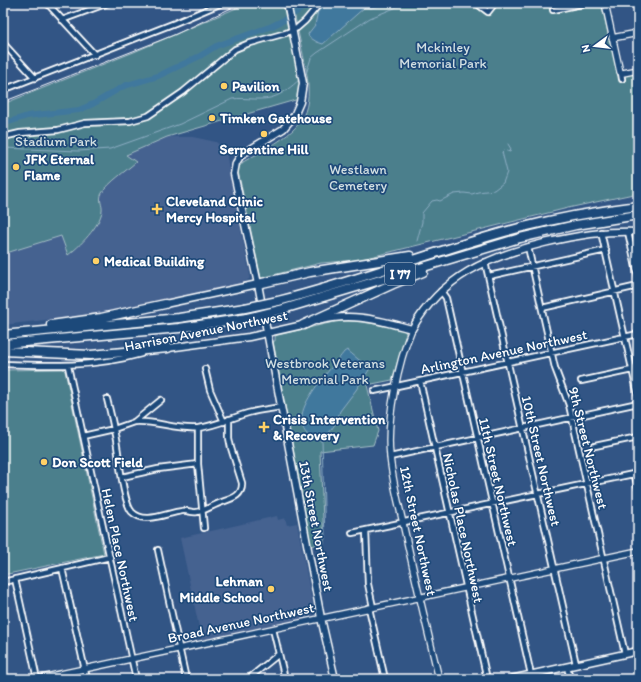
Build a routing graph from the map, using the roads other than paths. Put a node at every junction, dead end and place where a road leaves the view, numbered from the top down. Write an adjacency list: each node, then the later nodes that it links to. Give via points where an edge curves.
1 (47, 3): 13 (street)
2 (107, 3): 13 (street)
3 (222, 3): 11 (street)
4 (320, 3): 14 (street, via 305,21)
5 (476, 3): 9 (street, via 488,12)
6 (586, 3): 10 (street)
7 (605, 3): 16 (street)
8 (288, 4): 14 (main road)
9 (494, 4)
10 (577, 4): 12 (street)
11 (210, 5): 18 (street)
12 (553, 10)
13 (62, 20): 18 (street)
14 (293, 28): 24 (street, via 284,34 235,50 166,105 141,118 130,121 85,123 58,130); 39 (main road, 13th Street Northwest, via 303,83 300,102 291,121 278,134 242,153 235,166 234,176)
15 (638, 33): 16 (street)
16 (612, 38): 20 (street)
17 (3, 43): 21 (street)
18 (94, 55): 21 (street)
19 (638, 70): 20 (street)
20 (621, 73): 22 (street)
21 (35, 78): 23 (street)
22 (622, 79)
23 (3, 90)
24 (3, 137)
25 (638, 206): 30 (highway, I 77, via 554,219)
26 (638, 215): 31 (highway, I 77, via 576,225)
27 (602, 232): 28 (main road); 32 (main road); 33 (street)
28 (628, 232): 29 (main road); 36 (street)
29 (638, 232)
30 (488, 237): 39 (highway, via 470,238 405,257 317,271); 50 (highway, I 77, bridge, via 309,292 245,308 179,318)
31 (520, 238): 45 (highway, via 393,284); 52 (highway, I 77, bridge, via 247,318 179,328)
32 (528, 247): 34 (main road); 35 (street, 9th Street Northwest)
33 (606, 250): 35 (street); 42 (street)
34 (486, 262): 37 (street, 10th Street Northwest); 41 (main road, via 465,273)
35 (532, 267): 37 (street); 44 (street, 9th Street Northwest)
36 (637, 269): 38 (street)
37 (489, 276): 56 (street, 10th Street Northwest)
38 (638, 276)
39 (258, 284): 43 (main road); 48 (main road, 13th Street Northwest)
40 (638, 286): 42 (street)
41 (441, 291): 46 (main road); 61 (street, 11th Street Northwest, via 446,298)
42 (615, 291): 44 (street); 51 (street)
43 (165, 304): 47 (highway, via 90,320)
44 (542, 308): 55 (street, 9th Street Northwest)
45 (303, 325): 46 (main road, Harrison Avenue Northwest, via 330,318 352,317); 48 (main road, Harrison Avenue Northwest)
46 (412, 329): 64 (street, 12th Street Northwest)
47 (3, 331)
48 (267, 333): 53 (main road, Harrison Avenue Northwest); 70 (main road, 13th Street Northwest)
49 (638, 334): 51 (street, Arlington Avenue Northwest)
50 (3, 335)
51 (625, 337): 55 (street, Arlington Avenue Northwest); 60 (street)
52 (3, 344)
53 (168, 348): 54 (highway, via 91,355); 58 (street, Harrison Avenue Northwest, via 110,361)
54 (3, 351)
55 (552, 353): 56 (street, Arlington Avenue Northwest); 71 (street, 9th Street Northwest)
56 (508, 362): 61 (street, Arlington Avenue Northwest); 76 (street, 10th Street Northwest)
57 (3, 364): 58 (street, Harrison Avenue Northwest)
58 (68, 366): 78 (street, Helen Place Northwest)
59 (205, 368): 74 (street, via 210,390)
60 (632, 370): 63 (street); 66 (street)
61 (462, 372): 62 (street, Arlington Avenue Northwest); 80 (street, 11th Street Northwest)
62 (420, 381): 64 (street, Arlington Avenue Northwest); 82 (street, Nicholas Place Northwest)
63 (581, 381)
64 (396, 386): 65 (street, Arlington Avenue Northwest); 83 (street, 12th Street Northwest, via 390,424)
65 (374, 391)
66 (638, 395)
67 (107, 399): 77 (street)
68 (161, 400): 73 (street)
69 (638, 403): 71 (street)
70 (281, 407): 72 (street, via 250,412); 109 (main road, 13th Street Northwest)
71 (571, 418): 76 (street); 87 (street, 9th Street Northwest)
72 (229, 419): 74 (street); 91 (street, via 230,442 242,479 242,488 235,497)
73 (134, 422): 75 (street); 77 (street)
74 (224, 422): 75 (street)
75 (198, 428): 84 (street)
76 (523, 428): 80 (street); 89 (street, 10th Street Northwest)
77 (114, 429): 78 (street); 86 (street)
78 (83, 436): 99 (street, Helen Place Northwest)
79 (638, 437): 81 (street)
80 (477, 438): 82 (street); 90 (street, 11th Street Northwest)
81 (595, 446)
82 (434, 447): 83 (street); 92 (street, Nicholas Place Northwest)
83 (390, 457): 93 (street, 12th Street Northwest)
84 (198, 464): 86 (street); 91 (street)
85 (636, 473): 87 (street); 88 (street)
86 (122, 477): 91 (street, via 129,507 138,516 151,518 184,511)
87 (586, 484): 89 (street); 100 (street, 9th Street Northwest)
88 (638, 488)
89 (537, 494): 90 (street); 102 (street, 10th Street Northwest)
90 (492, 504): 92 (street); 103 (street, 11th Street Northwest)
91 (203, 511): 94 (street)
92 (449, 513): 93 (street); 106 (street, Nicholas Place Northwest)
93 (403, 522): 95 (street); 107 (street, 12th Street Northwest)
94 (204, 528)
95 (366, 530): 96 (street); 108 (street)
96 (352, 533)
97 (158, 550): 111 (street)
98 (638, 551): 100 (street, Broad Avenue Northwest)
99 (110, 557): 101 (street); 115 (street, Helen Place Northwest)
100 (603, 558): 102 (street, Broad Avenue Northwest); 114 (street, 9th Street Northwest)
101 (62, 568): 104 (street); 118 (street)
102 (554, 569): 103 (street, Broad Avenue Northwest); 116 (street, 10th Street Northwest)
103 (509, 578): 106 (street, Broad Avenue Northwest); 119 (street, 11th Street Northwest)
104 (15, 579): 105 (street); 120 (street)
105 (3, 582)
106 (465, 588): 107 (street, Broad Avenue Northwest); 129 (street, Nicholas Place Northwest)
107 (420, 597): 108 (street, Broad Avenue Northwest); 128 (street, 12th Street Northwest)
108 (371, 608): 109 (street, Broad Avenue Northwest); 127 (street)
109 (321, 618): 110 (street, Broad Avenue Northwest); 126 (main road, 13th Street Northwest)
110 (273, 629): 111 (street, Broad Avenue Northwest); 113 (street)
111 (180, 649): 115 (street, Broad Avenue Northwest); 123 (street)
112 (638, 651): 114 (main road)
113 (279, 654): 124 (street); 125 (street)
114 (625, 654): 116 (main road)
115 (132, 659): 118 (street, Broad Avenue Northwest); 122 (street, Helen Place Northwest)
116 (576, 664): 117 (main road)
117 (567, 667): 119 (main road); 131 (street)
118 (85, 669): 120 (street, Broad Avenue Northwest); 121 (street)
119 (532, 677): 130 (main road)
120 (37, 679)
121 (87, 679)
122 (136, 679)
123 (186, 679)
124 (248, 679)
125 (285, 679)
126 (335, 679)
127 (385, 679)
128 (439, 679)
129 (487, 679)
130 (511, 679)
131 (570, 679)

